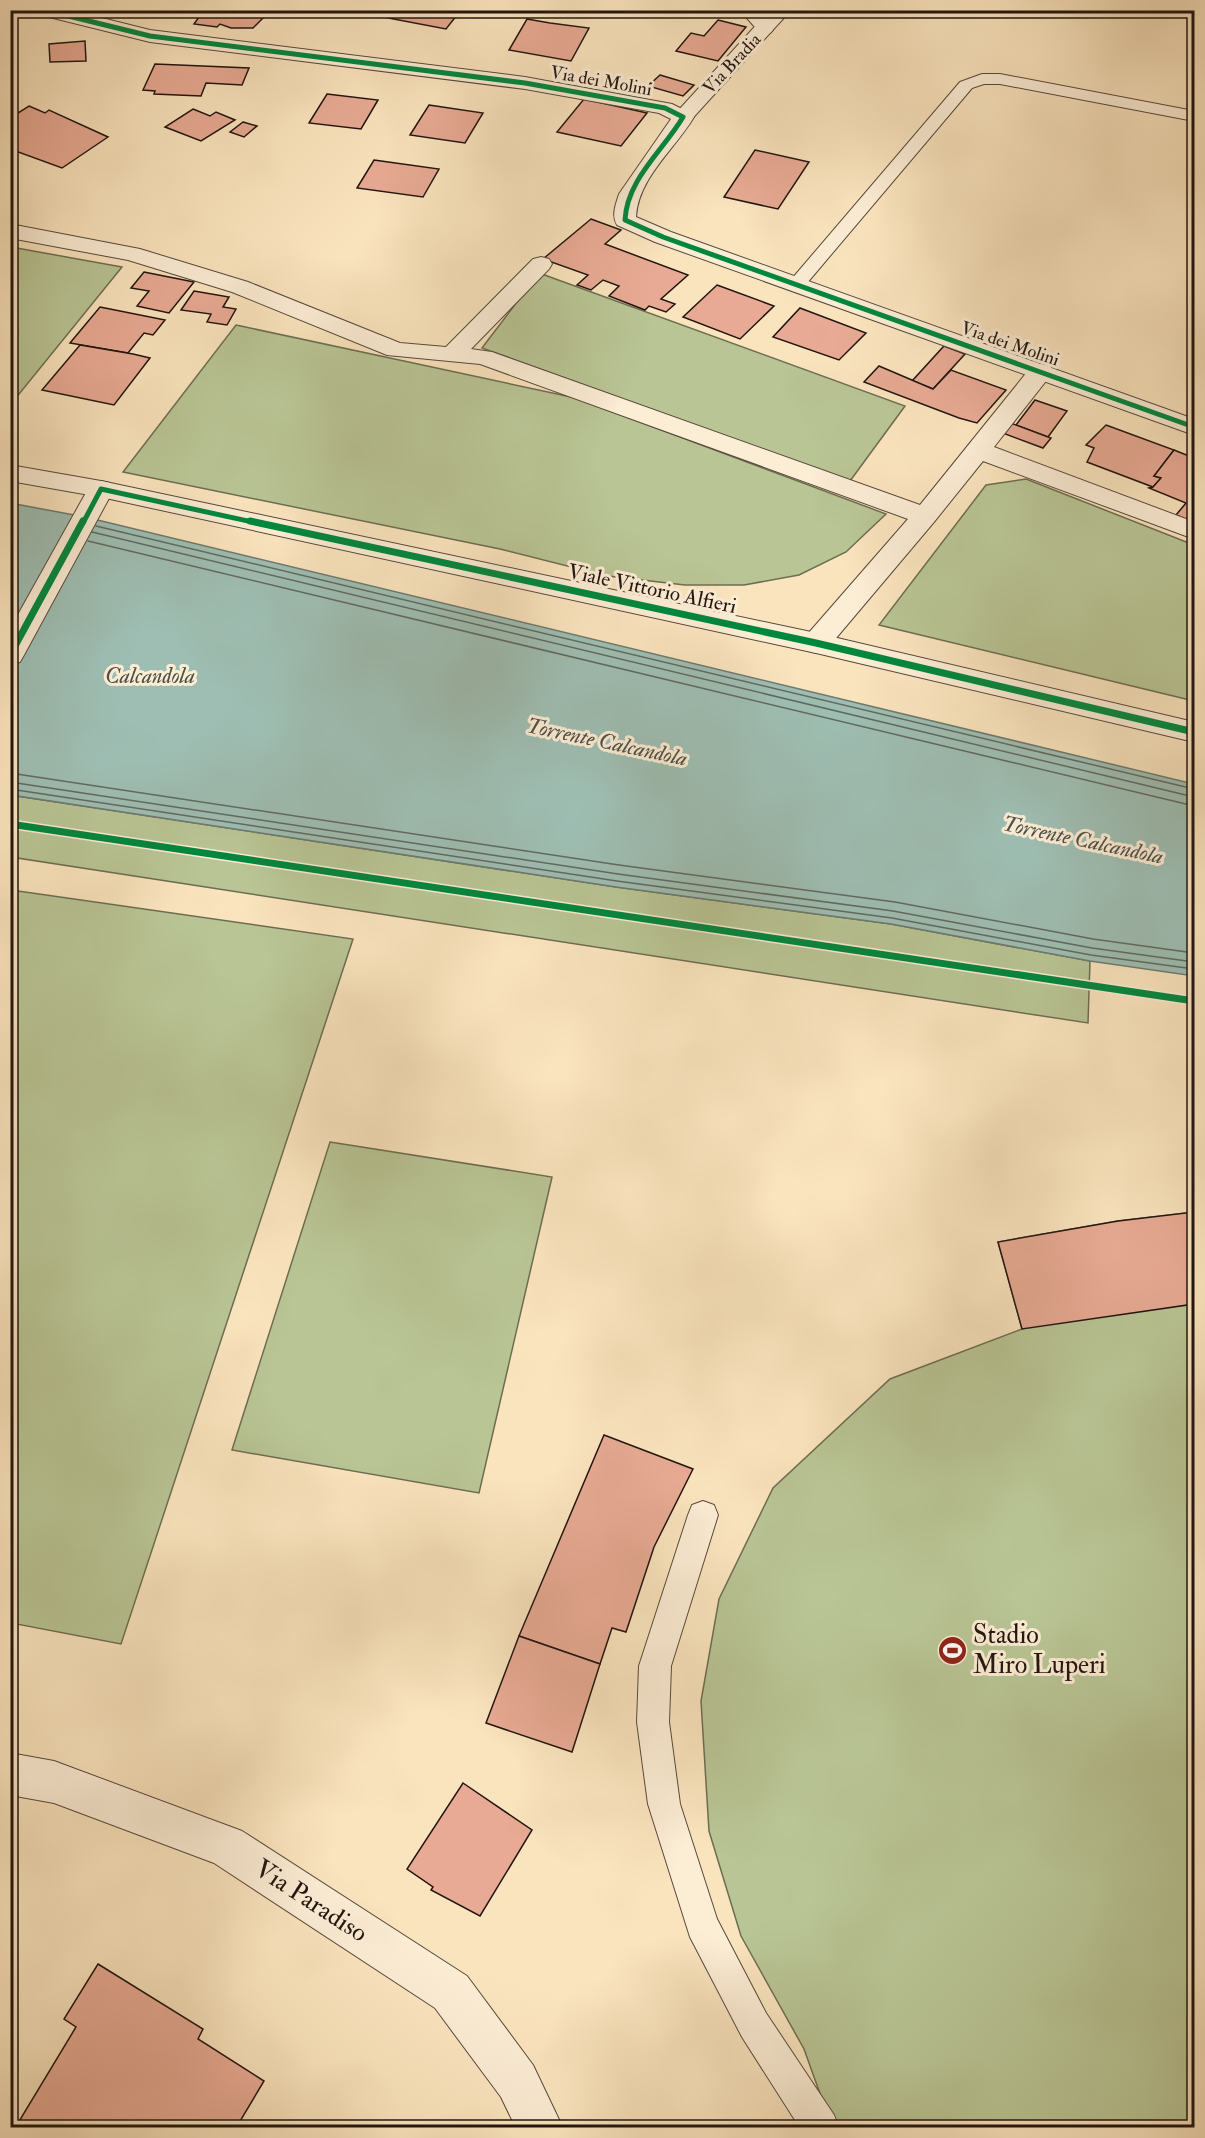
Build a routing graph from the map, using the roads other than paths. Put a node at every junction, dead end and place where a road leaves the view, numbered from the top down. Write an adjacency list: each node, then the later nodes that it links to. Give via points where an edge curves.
1 (44, 10): 6 (street, Via dei Molini, via 150,36 525,83 665,108)
2 (747, 10): 4 (lane)
3 (781, 10): 4 (street, Via Bradia)
4 (765, 30): 6 (street, Via Bradia)
5 (1194, 116): 9 (lane, via 982,78 966,85)
6 (683, 117): 9 (street, Via dei Molini, via 636,184 624,212 625,220)
7 (10, 231): 10 (street, via 132,254 240,287 396,350)
8 (541, 264): 10 (street)
9 (796, 285): 11 (street, Via dei Molini)
10 (452, 354): 16 (street, via 483,357)
11 (1041, 371): 12 (street, Via dei Molini); 13 (street)
12 (1194, 427)
13 (978, 450): 16 (street); 17 (street)
14 (10, 473): 15 (street, Viale Vittorio Alfieri)
15 (101, 489): 18 (street, Viale Vittorio Alfieri); 19 (street)
16 (925, 516): 18 (street)
17 (1194, 531)
18 (816, 643): 20 (street, Viale Vittorio Alfieri)
19 (10, 655)
20 (1194, 732)
21 (704, 1515): 24 (lane, via 655,1666 653,1722 664,1804 702,1926 754,2025)
22 (10, 1774): 23 (street, Via Paradiso, via 54,1782 227,1846 451,1992 517,2081)
23 (540, 2127)
24 (821, 2127)

